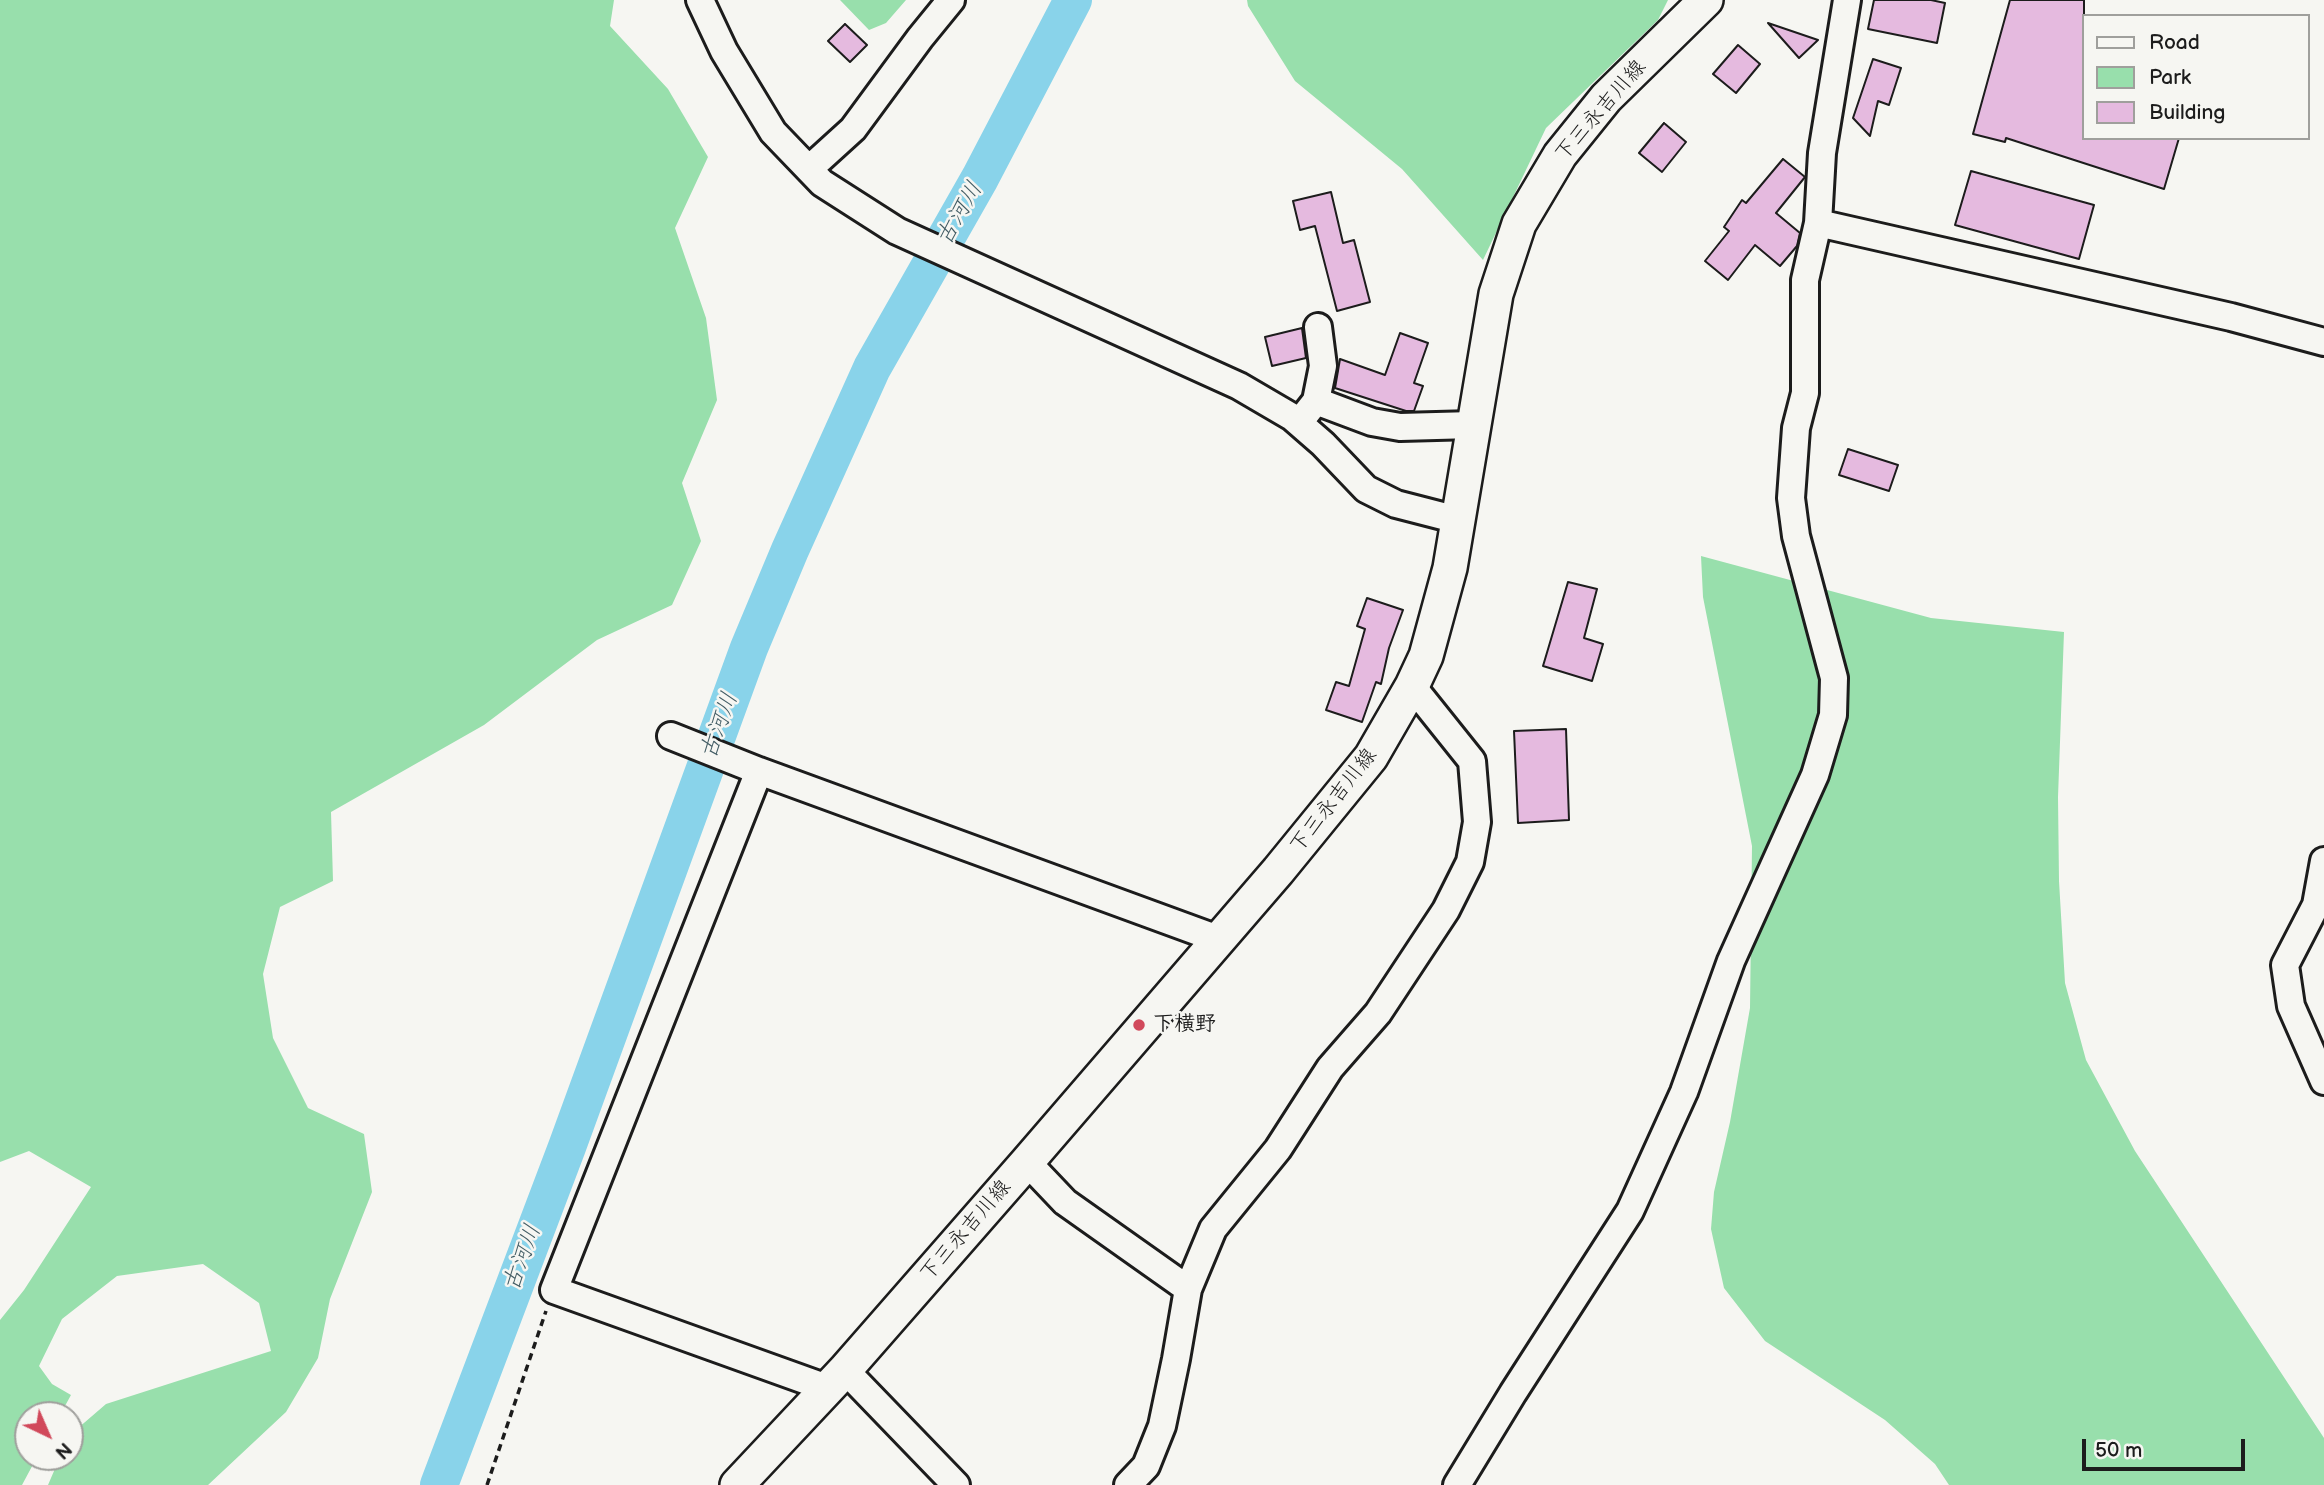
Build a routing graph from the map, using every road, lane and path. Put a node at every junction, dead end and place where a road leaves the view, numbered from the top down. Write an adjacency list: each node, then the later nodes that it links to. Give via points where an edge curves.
1 (700, 0): 5 (street, via 724,51 773,132)
2 (951, 0): 5 (street, via 853,129)
3 (1706, 0): 11 (main road, 下三永吉川線, via 1599,108 1560,155 1519,224 1496,294)
4 (1847, 0): 6 (street, via 1822,153)
5 (809, 169): 10 (street, via 822,183 897,231 1239,386)
6 (1818, 223): 8 (street); 27 (street, via 1805,280 1805,393 1796,428 1791,498 1796,536 1834,678 1833,715 1815,775 1731,961 1684,1092 1630,1212)
7 (1318, 327): 9 (street, via 1323,366)
8 (2324, 342)
9 (1316, 401): 10 (street); 11 (street, via 1372,422)
10 (1299, 423): 12 (street, via 1366,489 1396,504)
11 (1473, 425): 12 (main road, 下三永吉川線)
12 (1458, 520): 13 (main road, 下三永吉川線, via 1426,656)
13 (1412, 686): 17 (main road, 下三永吉川線, via 1371,757); 20 (street, via 1472,761 1477,822 1470,862 1446,910 1378,1013 1330,1068 1278,1149 1213,1229)
14 (671, 736): 15 (street)
15 (756, 770): 17 (street); 21 (street)
16 (2324, 860): 18 (street, via 2316,905 2285,965 2291,1006)
17 (1219, 939): 19 (main road, 下三永吉川線)
18 (2324, 1081)
19 (1027, 1162): 20 (street, via 1065,1202); 22 (main road, 下三永吉川線)
20 (1188, 1289): 26 (street, via 1162,1426 1146,1466)
21 (554, 1290): 22 (street); 23 (path)
22 (836, 1379): 24 (main road, 下三永吉川線); 25 (street)
23 (487, 1485)
24 (737, 1485)
25 (956, 1485)
26 (1128, 1485)
27 (1457, 1485)

